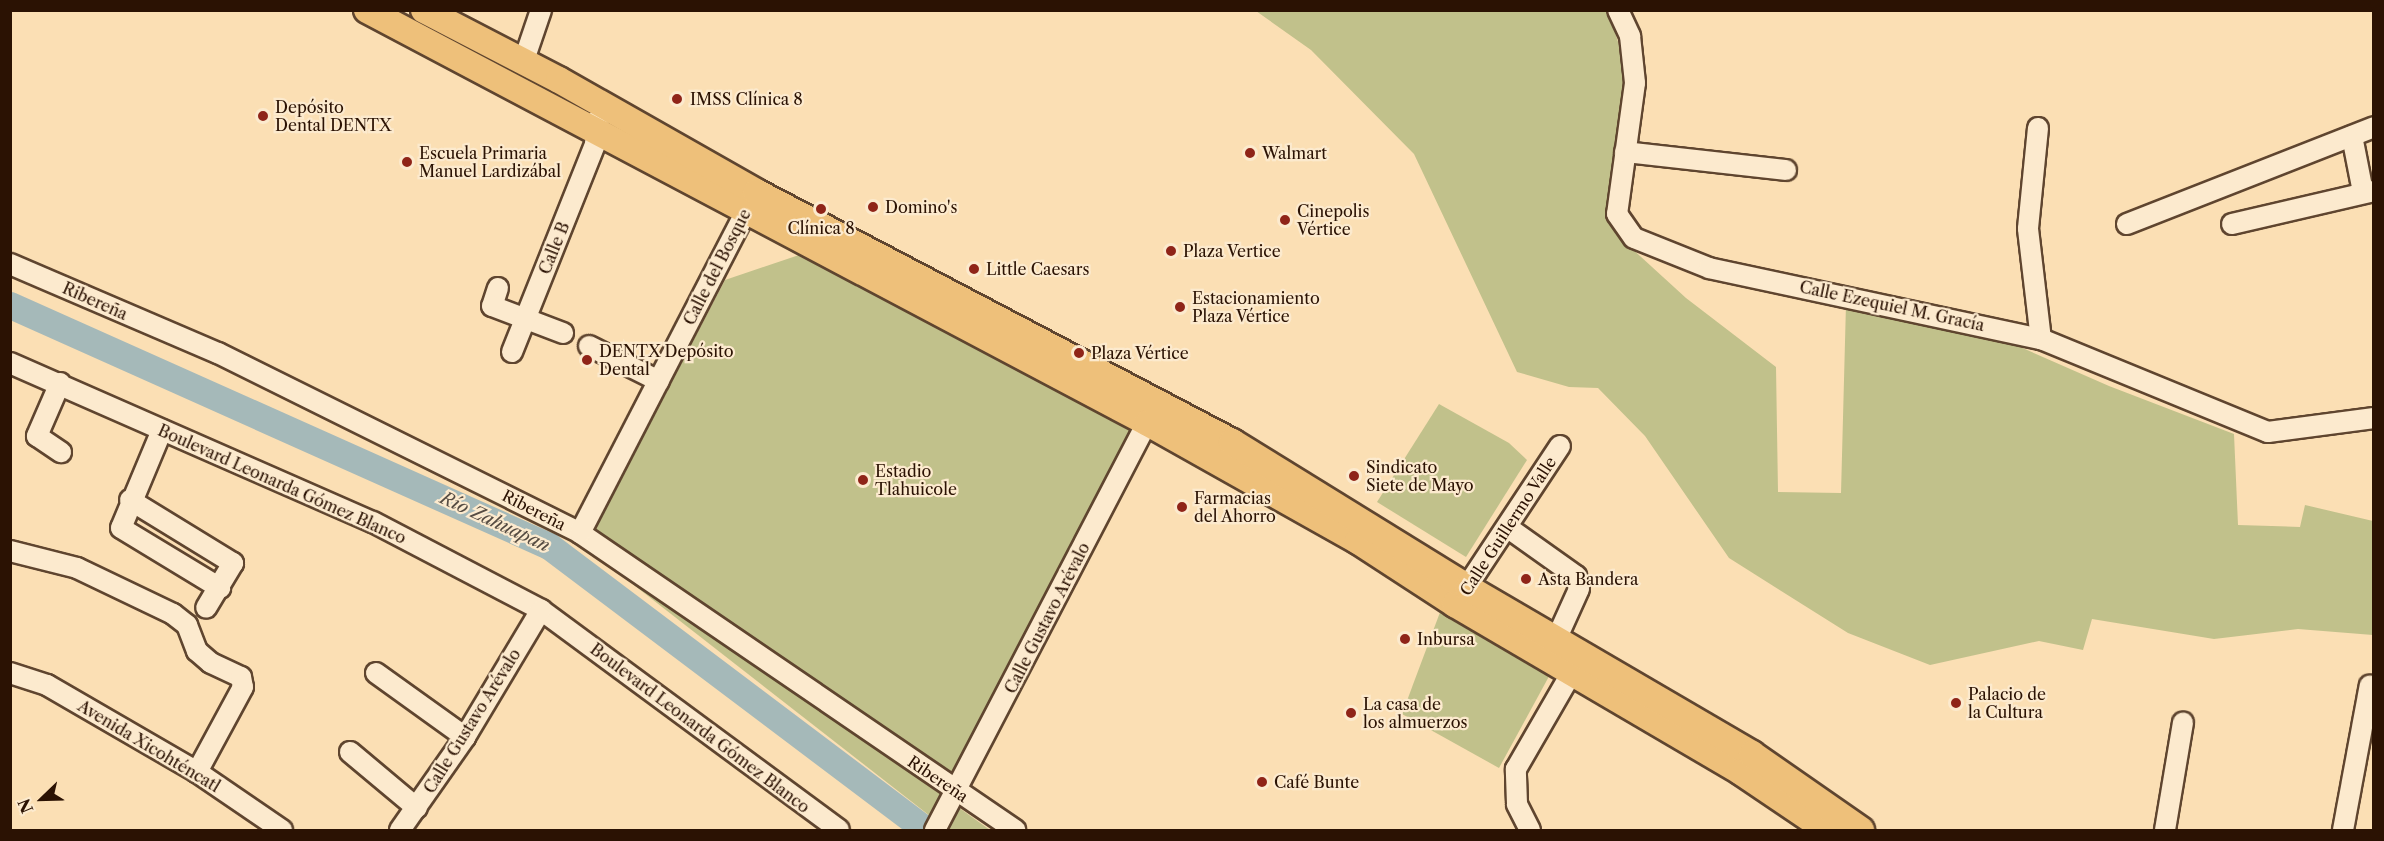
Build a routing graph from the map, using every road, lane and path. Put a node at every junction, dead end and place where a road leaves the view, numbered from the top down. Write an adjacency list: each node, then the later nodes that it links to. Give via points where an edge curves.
1 (367, 10): 7 (main road)
2 (424, 10): 5 (main road)
3 (541, 10): 6 (street)
4 (1618, 10): 11 (street, Calle Ezequiel M. Gracía, via 1629,36 1635,83)
5 (451, 17): 6 (main road)
6 (523, 63): 7 (main road)
7 (604, 125): 14 (main road); 19 (street, Calle B)
8 (2373, 127): 10 (street)
9 (2038, 128): 21 (street, via 2028,229)
10 (2352, 136): 13 (street); 15 (street)
11 (1625, 152): 12 (street); 21 (street, Calle Ezequiel M. Gracía, via 1617,214 1634,238 1709,268)
12 (1786, 170)
13 (2368, 192): 16 (street)
14 (752, 200): 25 (street, Calle del Bosque); 27 (main road)
15 (2127, 224)
16 (2232, 224)
17 (10, 264): 34 (street, Ribereña, via 219,353)
18 (495, 297): 19 (street)
19 (526, 318): 20 (street); 23 (street, Calle B)
20 (563, 333)
21 (2041, 339): 28 (street, Calle Ezequiel M. Gracía, via 2268,432)
22 (589, 346): 25 (street)
23 (512, 352)
24 (10, 363): 26 (street, Boulevard Leonarda Gómez Blanco)
25 (659, 381): 34 (street, Calle del Bosque)
26 (60, 383): 29 (street, Boulevard Leonarda Gómez Blanco); 31 (street, via 38,436)
27 (1153, 413): 37 (main road, via 1361,519); 50 (street, Calle Gustavo Arévalo)
28 (2373, 418)
29 (162, 430): 32 (street); 39 (street, Boulevard Leonarda Gómez Blanco, via 373,522)
30 (1560, 447): 33 (street, Calle Guillermo Valle)
31 (61, 452)
32 (130, 500): 36 (street, via 121,528 126,534); 36 (street, via 230,557 232,568)
33 (1507, 527): 37 (street, Calle Guillermo Valle); 40 (street, via 1576,576 1579,589)
34 (580, 533): 50 (street, Ribereña)
35 (10, 551): 49 (street, via 77,568 173,614 187,625 197,651 211,663 241,677 243,687)
36 (220, 588): 38 (street)
37 (1461, 596): 40 (main road)
38 (206, 608)
39 (541, 610): 46 (street, Calle Gustavo Arévalo); 54 (street, Boulevard Leonarda Gómez Blanco)
40 (1552, 650): 41 (main road); 48 (main road)
41 (1572, 672): 48 (main road); 57 (street, via 1516,769 1517,804)
42 (10, 673): 49 (street, Avenida Xicohténcatl, via 47,685)
43 (376, 673): 46 (street)
44 (2370, 685): 61 (street)
45 (2183, 723): 60 (street)
46 (465, 736): 51 (street, Calle Gustavo Arévalo)
47 (350, 752): 51 (street)
48 (1747, 763): 58 (main road); 59 (main road)
49 (197, 772): 52 (street, Avenida Xicohténcatl)
50 (957, 792): 55 (street, Calle Gustavo Arévalo); 56 (street, Ribereña)
51 (417, 808): 53 (street, Calle Gustavo Arévalo)
52 (282, 831)
53 (400, 831)
54 (838, 831)
55 (935, 831)
56 (1015, 831)
57 (1530, 831)
58 (1827, 831)
59 (1862, 831)
60 (2165, 831)
61 (2343, 831)

